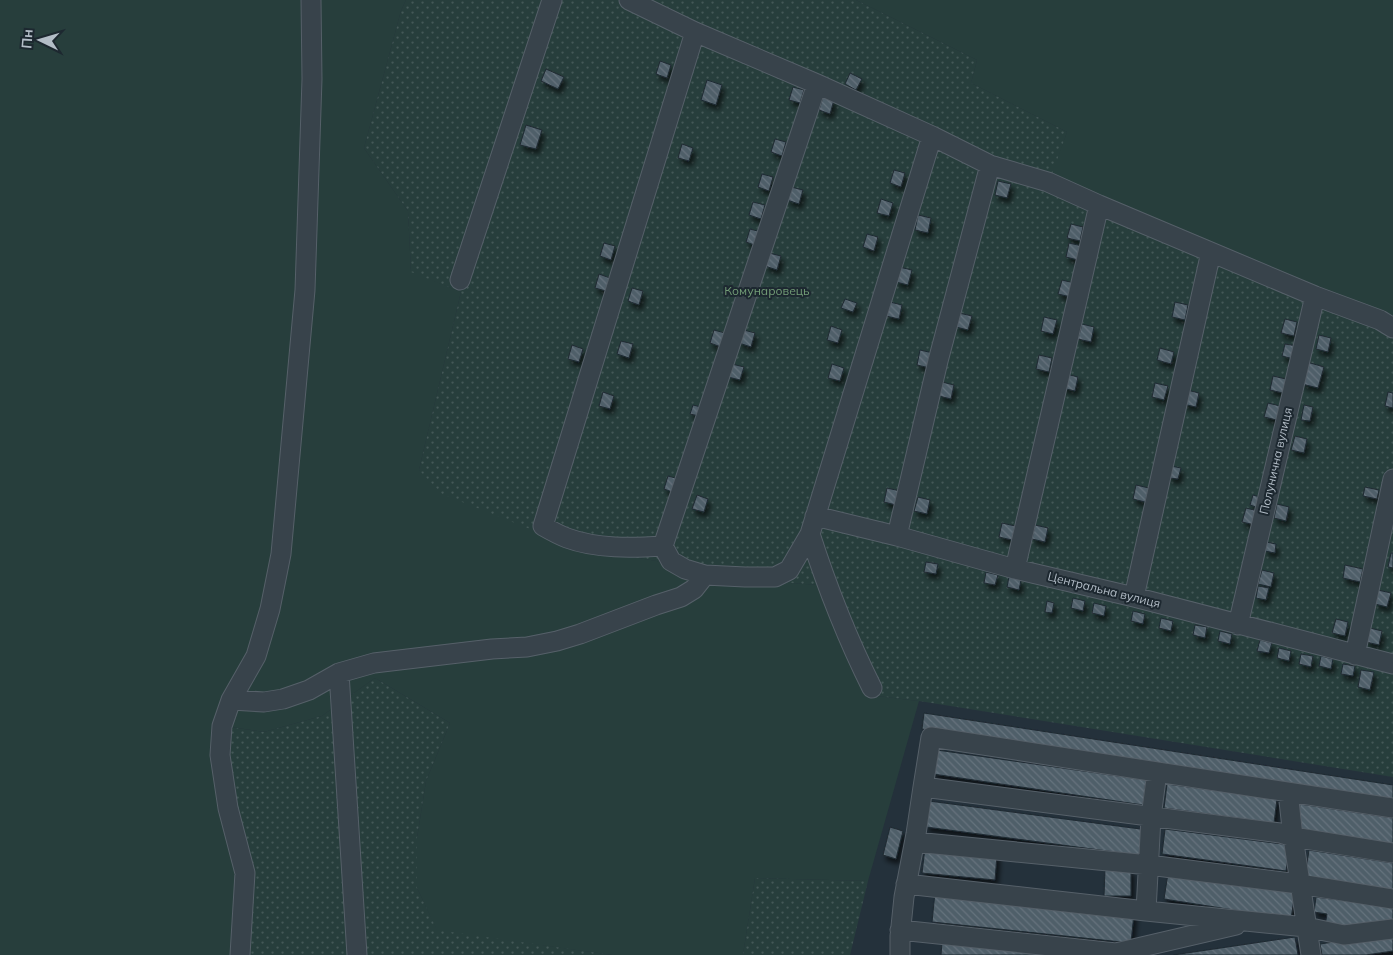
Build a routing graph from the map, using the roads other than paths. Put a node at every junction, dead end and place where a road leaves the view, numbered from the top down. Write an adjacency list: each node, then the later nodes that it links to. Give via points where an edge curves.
1 (311, 0): 26 (lane, via 312,79 305,290 281,554 256,656)
2 (552, 0): 10 (lane)
3 (629, 0): 4 (lane)
4 (695, 32): 5 (lane); 17 (lane, via 543,526 567,538 593,544 634,548)
5 (818, 84): 6 (lane); 17 (lane)
6 (932, 136): 7 (lane); 14 (lane)
7 (990, 164): 8 (lane, via 1048,182); 16 (lane, via 938,361)
8 (1098, 205): 9 (lane); 18 (lane)
9 (1211, 252): 11 (lane); 20 (lane)
10 (460, 280)
11 (1315, 296): 12 (lane); 21 (lane, Полунична вулиця)
12 (1393, 328)
13 (1393, 479): 22 (lane)
14 (815, 516): 15 (lane); 16 (lane, Центральна вулиця)
15 (810, 534): 19 (lane, via 789,570 775,577); 25 (lane, via 826,582)
16 (897, 536): 18 (lane, Центральна вулиця)
17 (663, 546): 19 (lane, via 671,561)
18 (1016, 568): 20 (lane, Центральна вулиця)
19 (706, 575): 24 (lane, via 694,589 681,597 557,641 374,663)
20 (1134, 597): 21 (lane, Центральна вулиця)
21 (1238, 625): 22 (lane, Центральна вулиця)
22 (1355, 655): 23 (lane, Центральна вулиця)
23 (1393, 664)
24 (339, 673): 26 (lane, via 309,690 283,699 264,702); 46 (lane)
25 (872, 688)
26 (231, 700): 45 (lane, via 222,726 220,755 228,808 245,873)
27 (1156, 772): 28 (lane, via 932,737); 29 (lane); 31 (lane)
28 (923, 787): 31 (lane); 33 (lane)
29 (1288, 792): 30 (lane); 32 (lane)
30 (1393, 808)
31 (1151, 817): 32 (lane); 35 (lane)
32 (1293, 837): 34 (lane); 37 (lane)
33 (915, 842): 35 (lane); 36 (lane)
34 (1393, 853)
35 (1149, 865): 37 (lane); 39 (lane)
36 (906, 884): 39 (lane); 43 (lane)
37 (1299, 884): 38 (lane); 41 (lane)
38 (1393, 899)
39 (1146, 911): 40 (lane)
40 (1252, 921): 41 (lane); 44 (lane, via 1116,952)
41 (1306, 927): 42 (lane, via 1344,935); 48 (lane)
42 (1393, 929)
43 (900, 930): 44 (lane); 47 (lane)
44 (1080, 952)
45 (240, 955)
46 (357, 955)
47 (900, 955)
48 (1311, 955)

